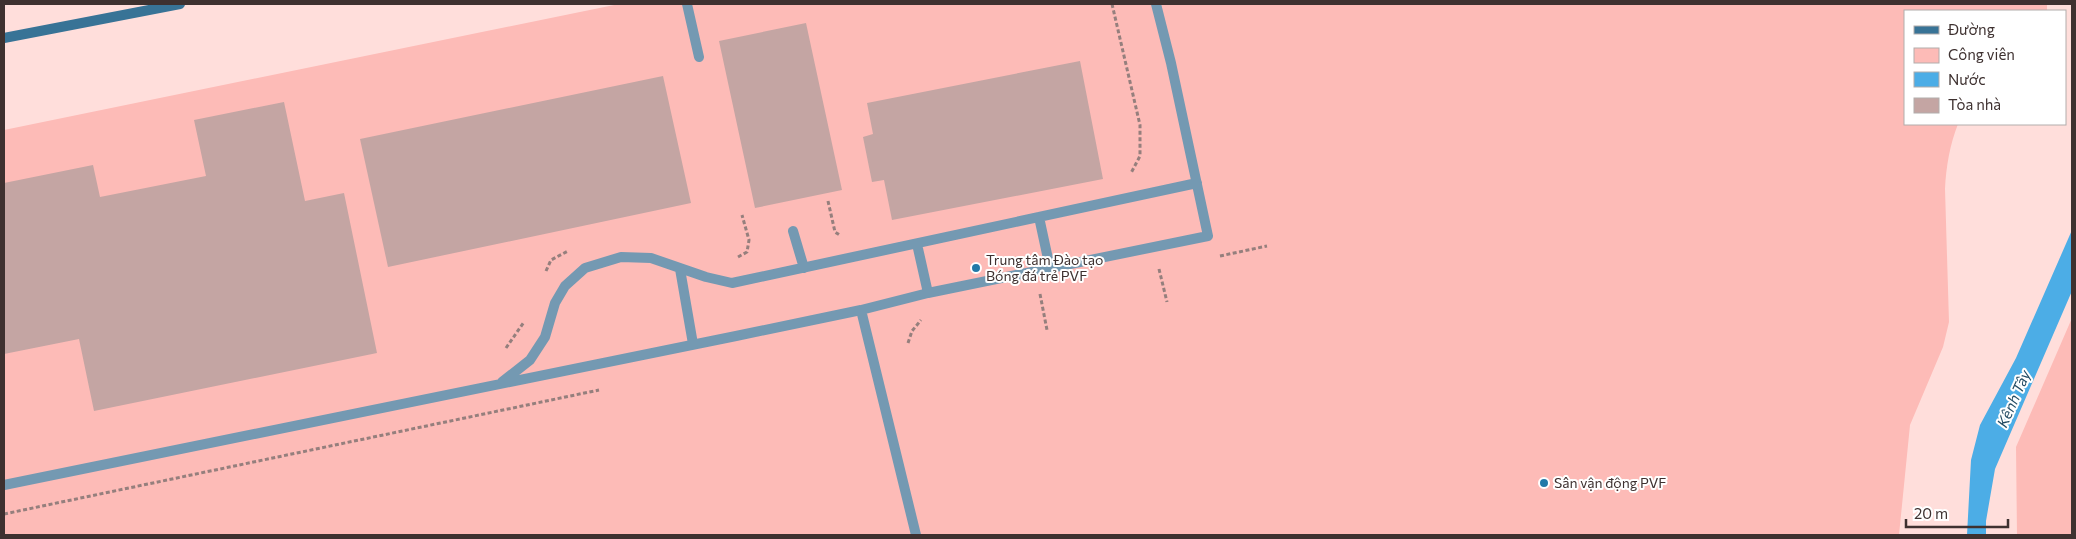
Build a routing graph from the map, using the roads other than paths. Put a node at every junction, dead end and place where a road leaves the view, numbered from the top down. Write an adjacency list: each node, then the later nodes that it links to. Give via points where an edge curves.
1 (180, 4): 4 (main road)
2 (687, 4): 5 (lane)
3 (1156, 4): 6 (lane)
4 (4, 38)
5 (699, 56)
6 (1197, 183): 7 (lane); 11 (lane, via 1208,236)
7 (1039, 217): 9 (lane); 11 (lane)
8 (793, 231): 10 (lane)
9 (917, 244): 10 (lane); 13 (lane)
10 (804, 268): 12 (lane, via 732,283)
11 (1050, 268): 13 (lane)
12 (680, 269): 15 (lane); 16 (lane, via 651,258 621,257 585,268 564,286 555,303 545,338 530,360)
13 (928, 293): 14 (lane)
14 (861, 310): 15 (lane); 18 (lane)
15 (693, 344): 16 (lane)
16 (500, 384): 17 (lane)
17 (4, 486)
18 (916, 535)

